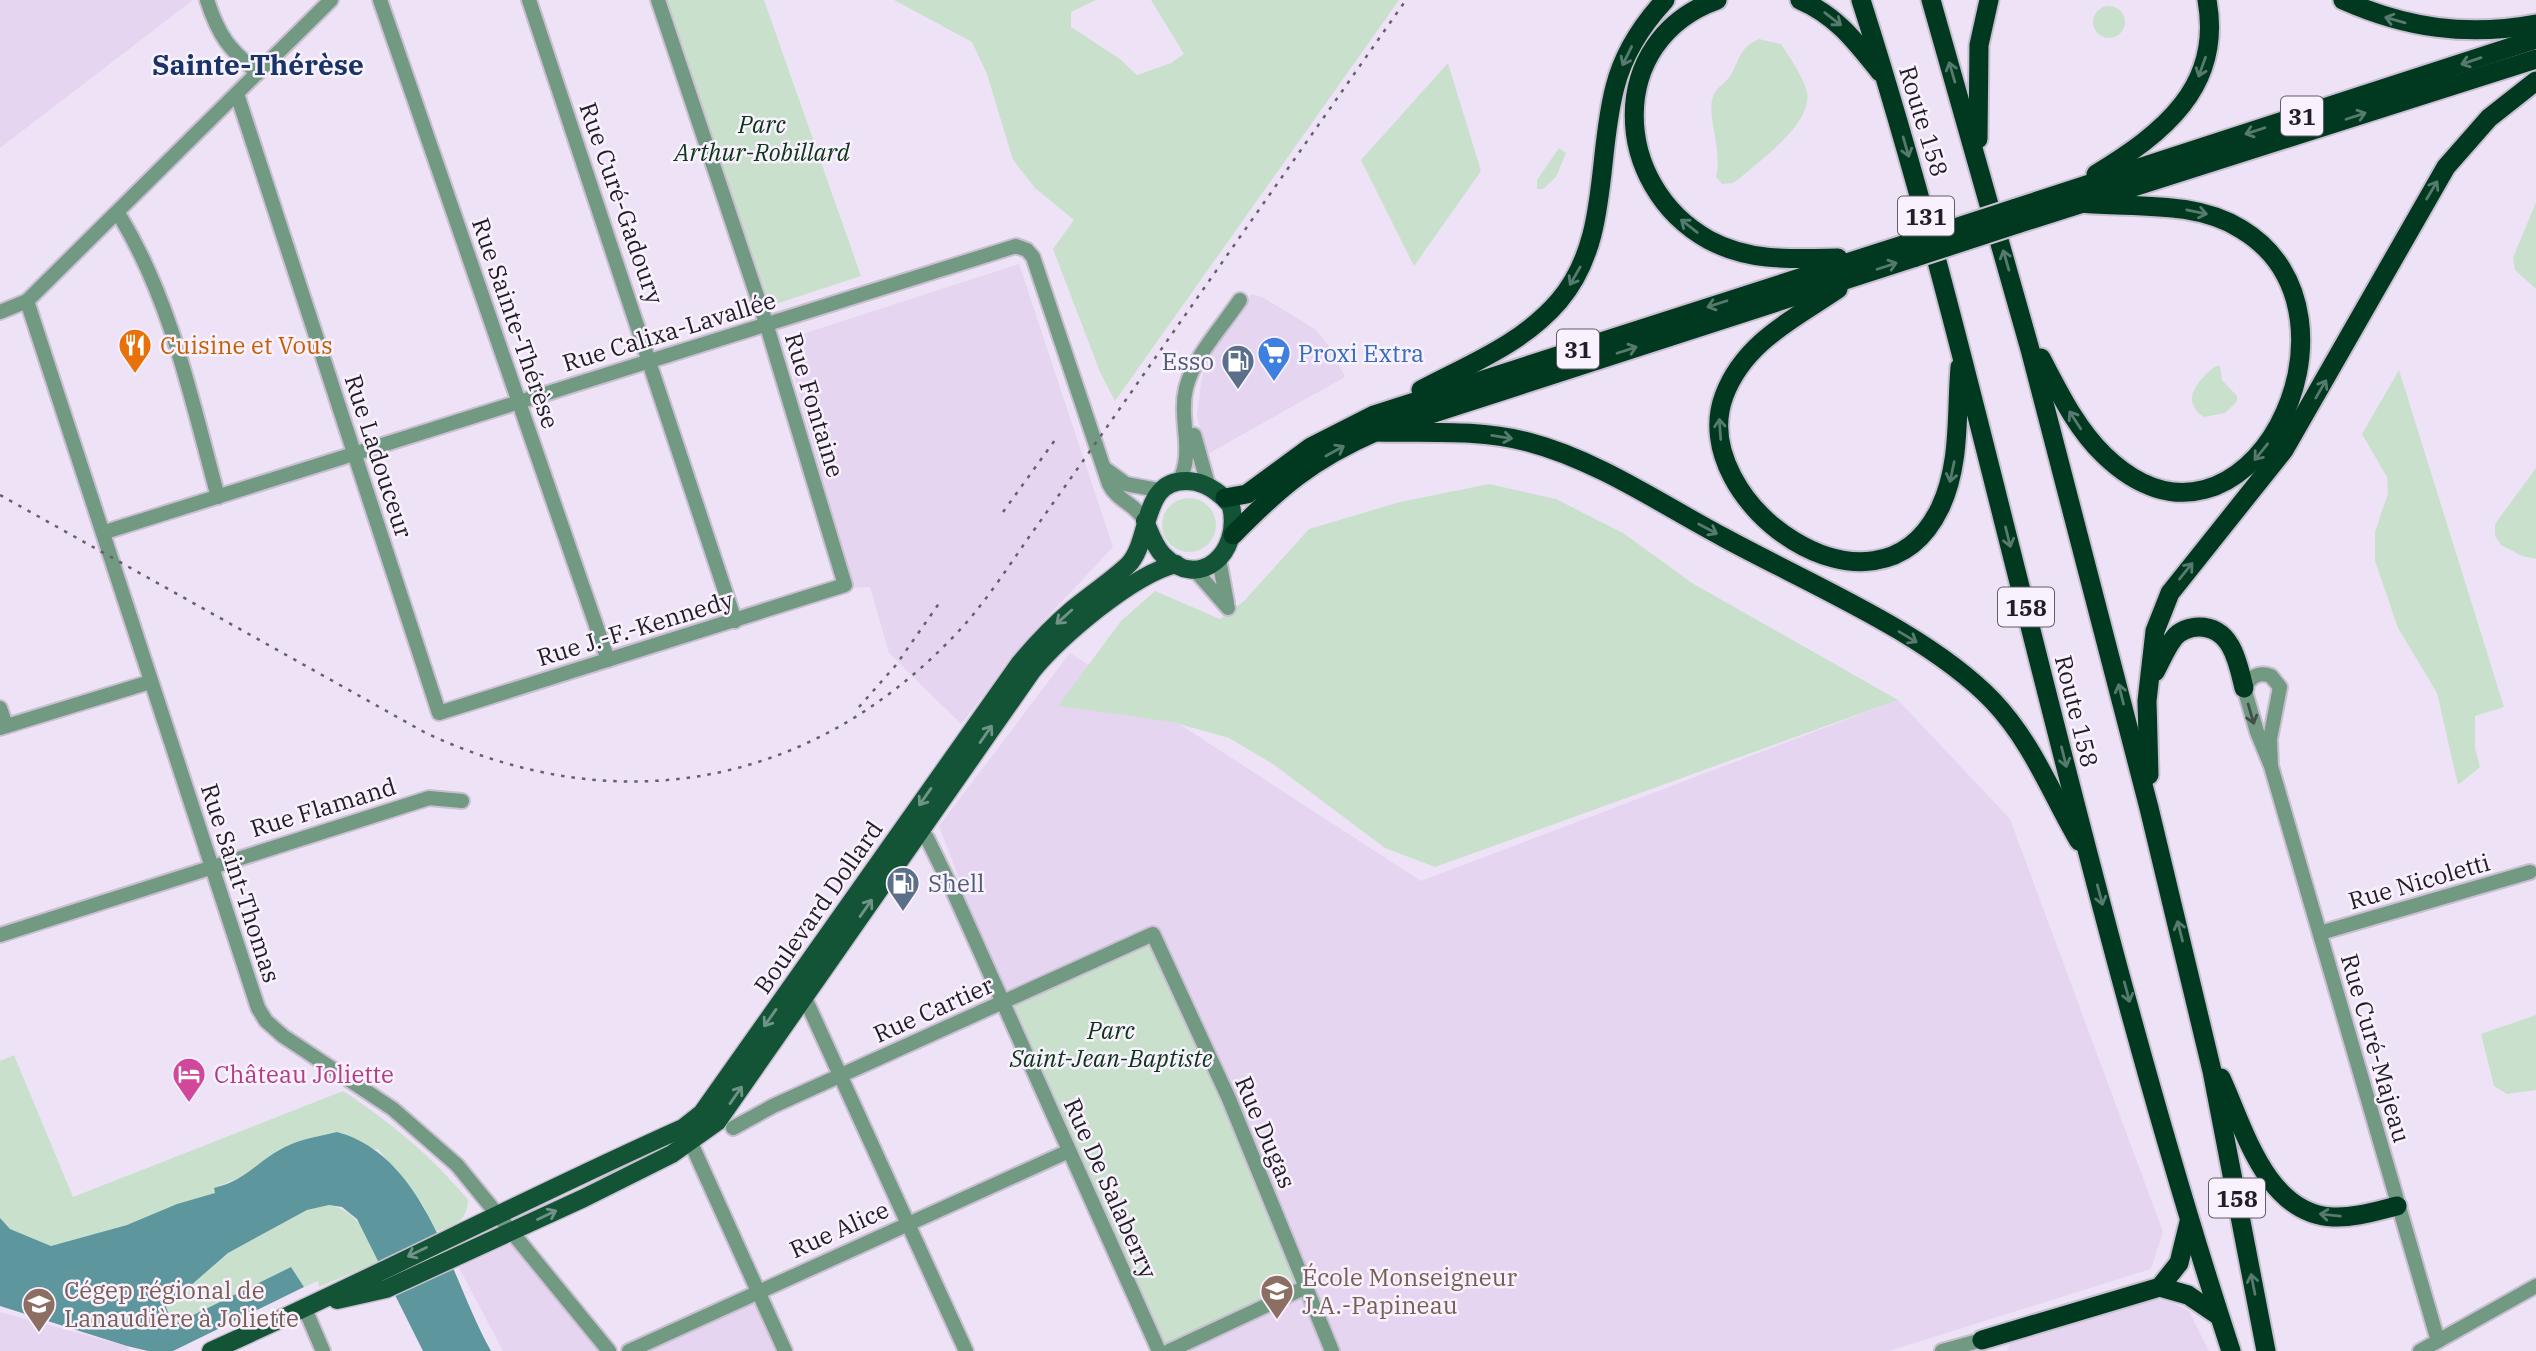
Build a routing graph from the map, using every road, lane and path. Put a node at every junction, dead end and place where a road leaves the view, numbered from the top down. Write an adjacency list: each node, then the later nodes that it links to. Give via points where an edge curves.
1 (207, 0): 17 (street, via 216,29 230,49)
2 (331, 0): 17 (street)
3 (380, 0): 33 (street, Rue Sainte-Thérèse)
4 (529, 0): 32 (street, Rue Curé-Gadoury)
5 (658, 0): 28 (street, Rue Fontaine)
6 (1665, 0): 34 (highway, one-way to 34, via 1642,29 1619,74 1591,239 1565,293 1508,344)
7 (1717, 0): 24 (highway, one-way to 7, via 1738,252 1690,227 1655,190 1635,138 1638,84 1653,51 1670,29)
8 (1800, 0): 18 (highway, one-way to 18, via 1846,29)
9 (1861, 0): 18 (highway, Route 158 / 131)
10 (1931, 0): 21 (highway, Route 158 / 158, one-way to 10)
11 (1989, 0): 21 (highway, via 1979,45)
12 (2207, 0): 22 (highway, one-way to 22, via 2209,45 2187,100 2149,140)
13 (2343, 0): 14 (highway, one-way to 13, via 2482,31 2438,29 2396,20)
14 (2536, 24)
15 (2536, 39): 22 (highway, 31, one-way to 22)
16 (2536, 59): 22 (highway, 31, one-way to 16)
17 (258, 73): 20 (street)
18 (1887, 81): 30 (highway, Route 158 / 131, one-way to 30)
19 (2536, 81): 48 (highway, one-way to 19, via 2155,631 2175,586 2284,450 2453,158 2489,118)
20 (237, 94): 23 (street); 35 (street, Rue Ladouceur)
21 (1978, 162): 29 (highway, Route 158 / 158, one-way to 21)
22 (2075, 197): 24 (highway, 31, bridge); 29 (highway, one-way to 29, via 2203,212 2239,227 2272,253 2292,286 2300,330 2297,377 2283,418 2259,455 2228,481 2194,492 2151,487 2118,467 2088,438)
23 (114, 215): 26 (street); 39 (street, via 121,218 146,259 169,322)
24 (1859, 267): 30 (highway, one-way to 24, via 1953,468 1940,507 1924,532 1892,555 1856,563 1826,558 1788,537 1754,506 1730,468 1720,430 1721,406 1732,378 1757,346); 34 (highway, 31)
25 (1240, 300): 31 (street)
26 (27, 302): 27 (street); 41 (street, Rue Saint-Thomas)
27 (0, 312)
28 (766, 323): 32 (street, Rue Calixa-Lavallée); 36 (street, Rue Calixa-Lavallée, via 1022,247 1032,257); 45 (street, Rue Fontaine)
29 (2024, 326): 56 (highway, Route 158 / 158, one-way to 29)
30 (1962, 352): 58 (highway, Route 158 / 158, one-way to 58)
31 (1204, 353): 37 (street, via 1185,392 1188,456); 38 (street, via 1192,417 1196,448)
32 (650, 359): 33 (street, Rue Calixa-Lavallée); 46 (street, Rue Curé-Gadoury)
33 (519, 402): 35 (street, Rue Calixa-Lavallée); 47 (street, Rue Sainte-Thérèse)
34 (1375, 423): 38 (highway, 31, via 1311,447 1247,494); 42 (highway, 31, one-way to 34, via 1288,481); 58 (highway, one-way to 58, via 1487,435 1551,449 1913,640 1971,680 2007,717 2035,757)
35 (354, 454): 39 (street, Rue Calixa-Lavallée); 52 (street, Rue Ladouceur)
36 (1103, 467): 37 (street, via 1126,484); 40 (street, Rue Calixa-Lavallée, via 1114,493 1136,507)
37 (1170, 487): 38 (main road, via 1196,482); 40 (main road, via 1151,503)
38 (1217, 493): 42 (main road, via 1231,509)
39 (218, 497): 41 (street, Rue Calixa-Lavallée)
40 (1145, 521): 44 (main road, via 1159,551); 57 (main road, Boulevard Dollard, one-way to 57, via 1131,562 1028,653)
41 (105, 532): 49 (street, Rue Saint-Thomas)
42 (1233, 535): 43 (main road)
43 (1219, 559): 44 (main road); 44 (street, via 1228,608)
44 (1184, 566): 57 (main road, Boulevard Dollard, one-way to 44, via 1054,647 1146,574)
45 (845, 585): 46 (street, Rue J.-F.-Kennedy)
46 (735, 621): 47 (street, Rue J.-F.-Kennedy)
47 (608, 660): 52 (street, Rue J.-F.-Kennedy)
48 (2150, 679): 50 (highway, via 2174,638 2201,627 2219,633 2229,643); 56 (highway)
49 (150, 682): 53 (street); 59 (street, Rue Saint-Thomas)
50 (2244, 688): 54 (street, Rue Curé-Majeau, one-way to 54); 54 (street, Rue Curé-Majeau, via 2260,674 2271,676 2280,687 2270,739)
51 (0, 708): 53 (street)
52 (439, 713)
53 (3, 727)
54 (2271, 766): 61 (street, Rue Curé-Majeau)
55 (462, 802): 59 (street, Rue Flamand, via 429,797)
56 (2149, 808): 66 (highway, Route 158 / 158, one-way to 56)
57 (914, 826): 64 (main road, Boulevard Dollard); 65 (street, Rue De Salaberry, via 947,881)
58 (2092, 862): 73 (highway, Route 158 / 158, one-way to 73)
59 (211, 866): 63 (street, Rue Flamand); 72 (street, Rue Saint-Thomas, via 266,1021 393,1109 457,1165)
60 (2530, 873): 61 (street, Rue Nicoletti)
61 (2320, 933): 71 (street, Rue Curé-Majeau)
62 (1153, 934): 65 (street, Rue Cartier); 77 (street, Rue Dugas, via 1226,1092)
63 (0, 935)
64 (798, 991): 67 (street); 69 (main road, Boulevard Dollard, via 717,1122)
65 (1003, 1003): 67 (street, Rue Cartier); 70 (street, Rue De Salaberry)
66 (2207, 1045): 71 (highway, one-way to 66, via 2333,1217 2287,1198 2260,1162); 95 (highway, Route 158 / 158, one-way to 66)
67 (841, 1076): 68 (street, Rue Cartier); 74 (street)
68 (733, 1128)
69 (688, 1135): 72 (main road, Boulevard Dollard); 75 (main road, Boulevard Dollard, one-way to 69); 79 (street)
70 (1069, 1151): 74 (street, Rue Alice); 90 (street, Rue De Salaberry)
71 (2397, 1206): 82 (street, Rue Curé-Majeau)
72 (496, 1215): 75 (street, Rue Saint-Thomas); 80 (main road, Boulevard Dollard, one-way to 80)
73 (2190, 1220): 78 (highway, via 2179,1263); 81 (highway, Route 158 / 158)
74 (908, 1223): 79 (street, Rue Alice); 89 (street)
75 (510, 1232): 80 (main road, Boulevard Dollard, via 386,1289); 86 (street, Rue Saint-Thomas)
76 (2536, 1286): 82 (street)
77 (1306, 1287): 91 (street); 92 (street, Rue Dugas)
78 (2160, 1287): 81 (highway, via 2188,1296); 83 (highway)
79 (759, 1291): 87 (street, Rue Alice); 88 (street)
80 (311, 1307): 84 (main road); 85 (street)
81 (2219, 1317): 94 (highway, Route 158 / 158)
82 (2438, 1341): 96 (street)
83 (1985, 1347): 93 (street)
84 (211, 1351)
85 (323, 1351)
86 (609, 1351)
87 (629, 1351)
88 (785, 1351)
89 (966, 1351)
90 (1159, 1351)
91 (1169, 1351)
92 (1332, 1351)
93 (1942, 1351)
94 (2231, 1351)
95 (2266, 1351)
96 (2420, 1351)

